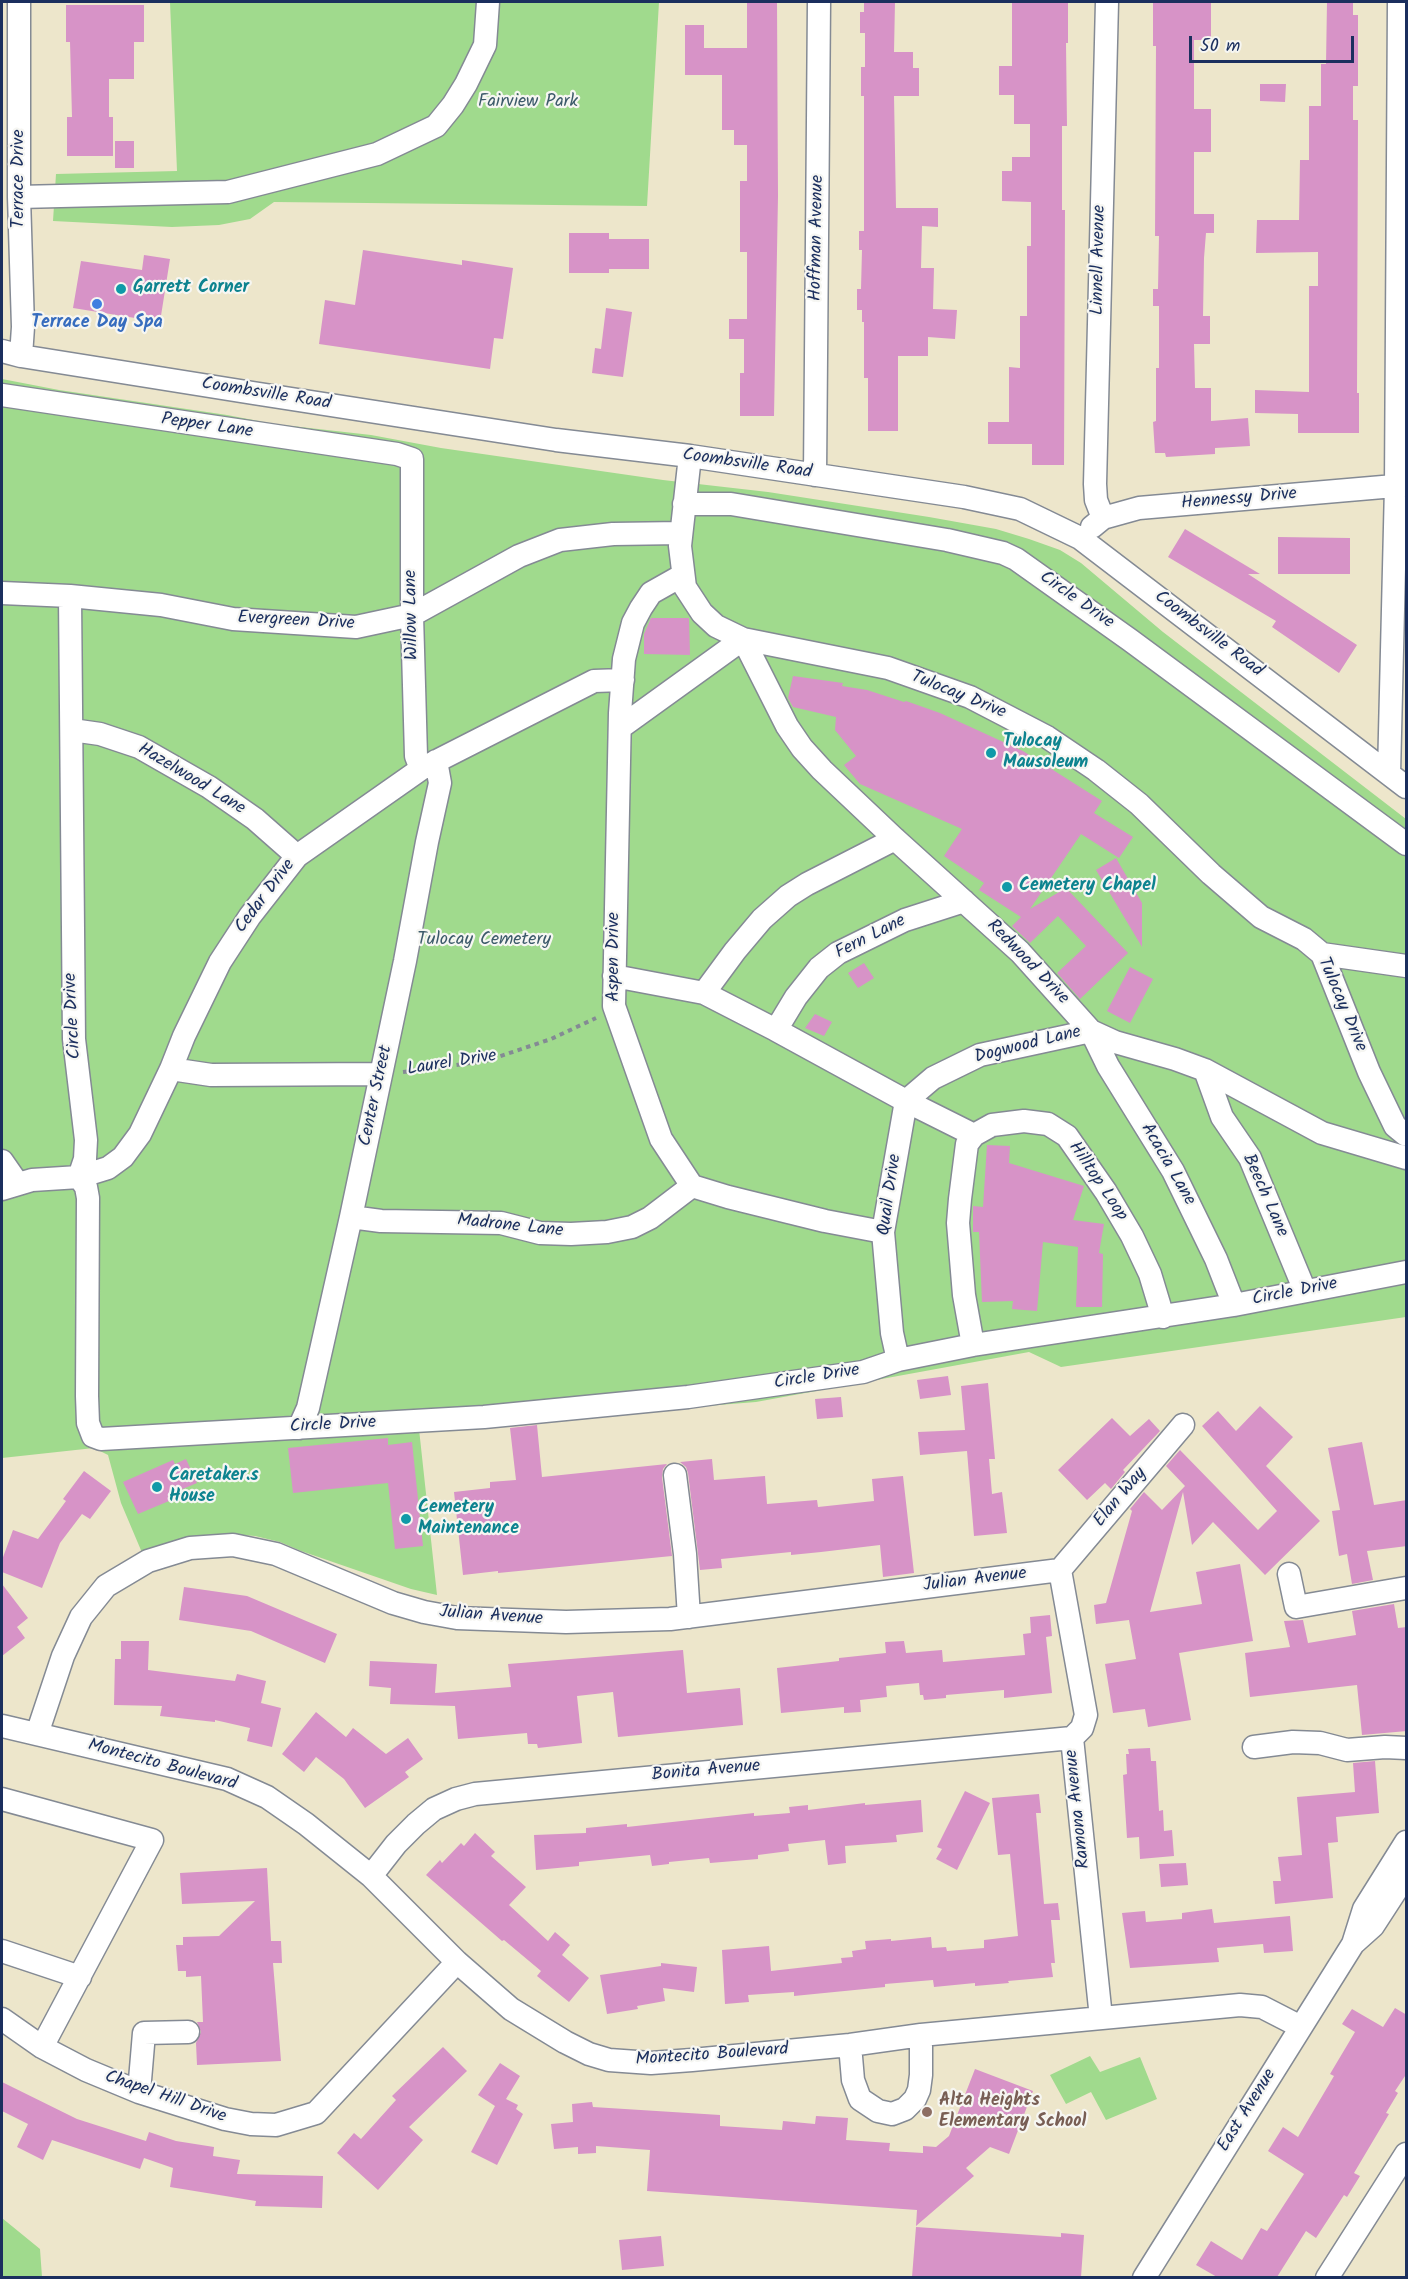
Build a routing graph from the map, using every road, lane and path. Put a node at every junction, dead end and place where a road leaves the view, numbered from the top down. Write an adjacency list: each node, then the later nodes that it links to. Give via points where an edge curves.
1 (19, 2): 6 (street, Terrace Drive)
2 (488, 2): 6 (street, via 485,45 453,105 436,126 377,154 228,192)
3 (819, 2): 11 (street, Hoffman Avenue)
4 (1107, 2): 14 (street, Linnell Avenue, via 1095,483)
5 (1399, 2): 12 (street)
6 (20, 197): 7 (street, Terrace Drive, via 23,327)
7 (11, 353): 9 (street, Coombsville Road, via 556,440)
8 (2, 395): 10 (street, Pepper Lane)
9 (690, 456): 11 (street, Coombsville Road); 13 (street, Tulocay Drive)
10 (411, 459): 20 (street, Willow Lane)
11 (815, 475): 16 (street, Coombsville Road, via 1020,509)
12 (1401, 486): 14 (street, Hennessy Drive, via 1139,508); 26 (street)
13 (684, 504): 15 (street, Tulocay Drive); 28 (street, Circle Drive, via 730,504 947,540 1016,559)
14 (1103, 518): 16 (street, Hennessy Drive)
15 (681, 534): 17 (street, Tulocay Drive); 20 (street, Evergreen Drive, via 613,534 560,540 519,556)
16 (1080, 538): 26 (street, Coombsville Road)
17 (682, 575): 21 (street, Tulocay Drive, via 689,595 702,613); 22 (street, Aspen Drive, via 651,593 641,608 624,659)
18 (2, 594): 19 (street, Evergreen Drive)
19 (70, 596): 20 (street, Evergreen Drive, via 161,605 233,619 356,627); 24 (street, Circle Drive)
20 (412, 615): 25 (street, Willow Lane, via 416,756)
21 (743, 639): 23 (street); 27 (street, Redwood Drive, via 802,748); 31 (street, Tulocay Drive, via 888,668 970,697 1047,737 1139,804 1261,917 1304,939)
22 (623, 681): 23 (street, Aspen Drive); 25 (street, Cedar Drive, via 594,681)
23 (621, 727): 33 (street, Aspen Drive)
24 (72, 730): 29 (street, Hazelwood Lane, via 100,734 139,747 209,787 255,819); 46 (street, Circle Drive, via 74,1039 86,1140)
25 (428, 765): 29 (street, Cedar Drive); 40 (street, Center Street, via 440,783)
26 (1398, 780)
27 (895, 839): 30 (street, Redwood Drive); 34 (street, via 788,896 762,919)
28 (1407, 844)
29 (297, 856): 38 (street, Cedar Drive, via 220,962)
30 (964, 901): 36 (street, Fern Lane, via 905,920 838,953 813,975); 37 (street, Redwood Drive, via 1020,952)
31 (1322, 954): 32 (street); 43 (street, Tulocay Drive, via 1369,1072 1395,1126)
32 (1407, 966)
33 (614, 976): 34 (street); 35 (street, Aspen Drive)
34 (704, 993): 36 (street)
35 (614, 1006): 40 (path, Laurel Drive, via 551,1039 495,1058); 48 (street, Aspen Drive, via 661,1139)
36 (776, 1030): 41 (street)
37 (1091, 1031): 39 (street, Redwood Drive); 41 (street, Dogwood Lane, via 980,1055 933,1078); 53 (street, Acacia Lane, via 1108,1066 1173,1171)
38 (171, 1069): 40 (street, Laurel Drive, via 211,1075); 46 (street, Cedar Drive, via 140,1134 123,1157 108,1168)
39 (1205, 1070): 44 (street, Redwood Drive, via 1322,1133); 52 (street, Beech Lane, via 1222,1118 1250,1158)
40 (381, 1074): 49 (street, Center Street)
41 (906, 1101): 42 (street); 50 (street, Quail Drive)
42 (974, 1135): 54 (street, Hilltop Loop, via 992,1125 1024,1121 1048,1124 1067,1136 1132,1236 1150,1274); 55 (street, via 967,1144 958,1223 964,1295)
43 (1407, 1135)
44 (1407, 1158)
45 (2, 1161): 47 (street)
46 (79, 1177): 47 (street, Cedar Drive, via 32,1180); 58 (street, Circle Drive, via 88,1198 87,1396 88,1423 93,1436 101,1439)
47 (10, 1186)
48 (692, 1186): 49 (street, Madrone Lane, via 650,1218 607,1232 540,1233 501,1222); 50 (street)
49 (351, 1217): 58 (street, Center Street, via 308,1408)
50 (883, 1232): 56 (street, Quail Drive)
51 (1407, 1272): 52 (street, Circle Drive)
52 (1305, 1291): 53 (street, Circle Drive)
53 (1234, 1305): 54 (street, Circle Drive)
54 (1163, 1317): 55 (street, Circle Drive)
55 (974, 1346): 56 (street, Circle Drive)
56 (898, 1360): 58 (street, Circle Drive, via 863,1372 688,1397 484,1417)
57 (1183, 1425): 60 (street, Elan Way)
58 (299, 1428)
59 (675, 1475): 63 (street)
60 (1060, 1570): 63 (street, Julian Avenue); 66 (street, Ramona Avenue, via 1086,1715 1082,1728)
61 (1289, 1575): 62 (street, via 1296,1607)
62 (1407, 1588)
63 (689, 1617): 65 (street, Julian Avenue, via 566,1622 457,1618 393,1603 276,1554 233,1545 190,1548 148,1561 106,1586 81,1617 63,1656)
64 (3, 1731): 65 (street, Montecito Boulevard)
65 (37, 1734): 72 (street, Montecito Boulevard, via 227,1779 267,1797)
66 (1072, 1738): 72 (street, Bonita Avenue, via 475,1794 434,1809 396,1844); 77 (street, Ramona Avenue)
67 (1254, 1747): 68 (street, via 1293,1742 1347,1750)
68 (1407, 1748)
69 (2, 1799): 76 (street, via 152,1840)
70 (1407, 1842): 73 (street, East Avenue, via 1364,1909)
71 (1407, 1875): 73 (street, East Avenue, via 1373,1926)
72 (371, 1876): 75 (street, Montecito Boulevard)
73 (1353, 1944): 79 (street, East Avenue)
74 (2, 1951): 76 (street)
75 (457, 1962): 82 (street, Montecito Boulevard, via 511,2008 565,2042 609,2060 651,2063); 84 (street, Chapel Hill Drive, via 316,2113 276,2125 250,2124)
76 (80, 1977): 83 (street)
77 (1101, 2018): 79 (street, Montecito Boulevard, via 1252,2005); 81 (street, Montecito Boulevard)
78 (2, 2019): 83 (street, Chapel Hill Drive)
79 (1301, 2027): 86 (street, East Avenue)
80 (188, 2032): 84 (street, via 144,2033)
81 (921, 2035): 82 (street, Montecito Boulevard); 82 (street, via 919,2090 905,2109 892,2114 878,2111 861,2099 853,2080)
82 (850, 2045)
83 (42, 2047): 84 (street, Chapel Hill Drive)
84 (139, 2092)
85 (1407, 2154): 87 (street)
86 (1144, 2277)
87 (1327, 2277)

